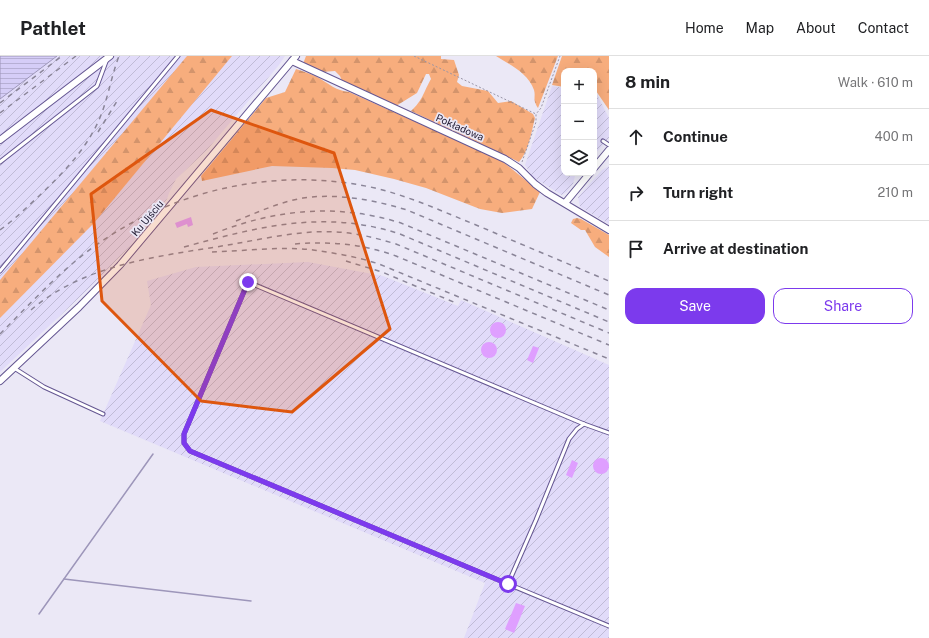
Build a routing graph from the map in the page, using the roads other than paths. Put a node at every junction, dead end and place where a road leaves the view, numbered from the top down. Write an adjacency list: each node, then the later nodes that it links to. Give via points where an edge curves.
1 (178, 56): 13 (lane)
2 (109, 57): 4 (street); 8 (lane, via 97,86)
3 (294, 58): 11 (street, Pokładowa, via 505,159 519,168 535,184); 14 (street, Ku Ujściu, via 120,265)
4 (0, 140)
5 (603, 140): 6 (lane)
6 (609, 145)
7 (609, 150): 9 (street)
8 (0, 162)
9 (597, 164)
10 (588, 176): 11 (street)
11 (565, 203): 12 (street, Pokładowa)
12 (609, 230)
13 (0, 270)
14 (14, 368): 15 (street, Ku Ujściu); 16 (lane, via 44,387)
15 (0, 381)
16 (103, 414)
17 (584, 424): 18 (lane); 19 (lane, via 577,428 569,440); 19 (lane, via 248,282 184,434 184,443 190,451)
18 (609, 433)
19 (508, 584): 20 (lane)
20 (609, 626)

